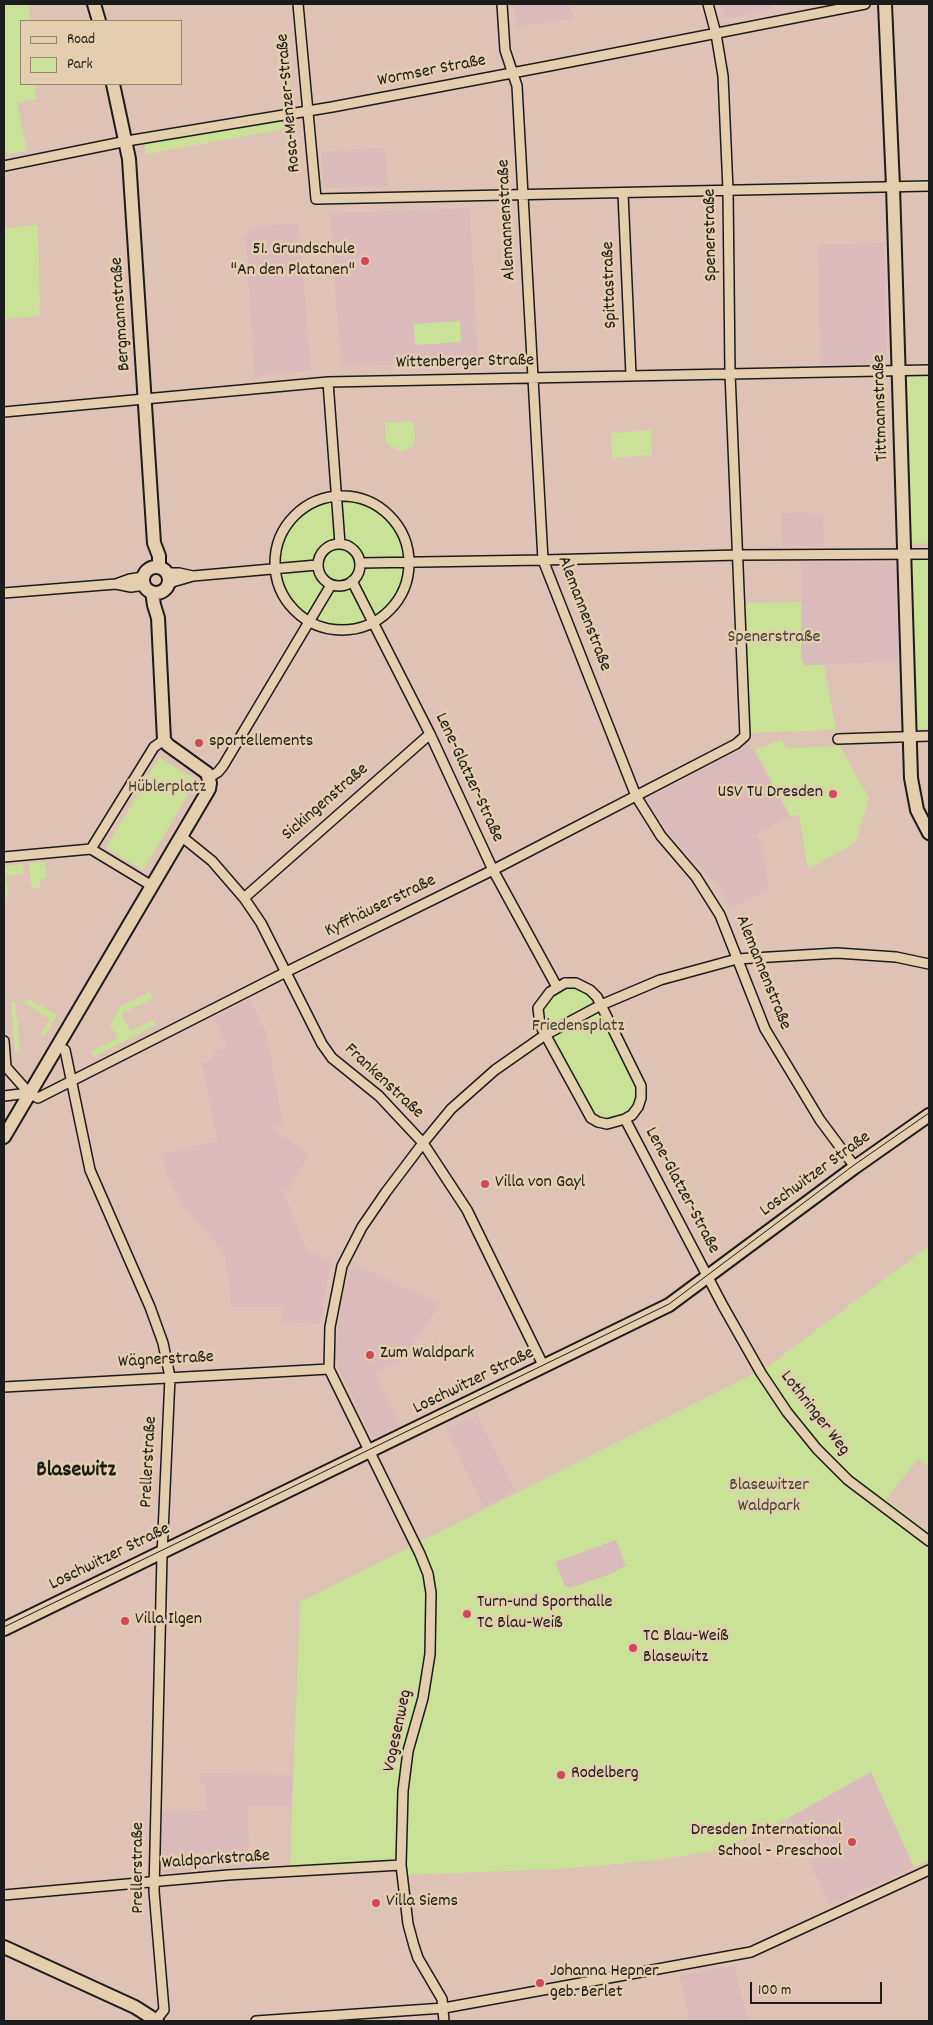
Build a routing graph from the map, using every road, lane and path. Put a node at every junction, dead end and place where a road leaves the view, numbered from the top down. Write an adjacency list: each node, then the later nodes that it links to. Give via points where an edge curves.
1 (94, 4): 7 (street)
2 (298, 4): 11 (street, Rosa-Menzer-Straße)
3 (502, 4): 9 (street, Alemannenstraße, via 505,50)
4 (708, 4): 8 (street, Spenerstraße)
5 (865, 4): 8 (street, Wormser Straße)
6 (885, 4): 14 (street, Tittmannstraße)
7 (99, 20)
8 (716, 34): 9 (street, Wormser Straße); 16 (street, Spenerstraße, via 723,76)
9 (513, 73): 11 (street, Wormser Straße); 18 (street, Alemannenstraße, via 517,86)
10 (113, 85): 12 (street, Bergmannstraße)
11 (307, 110): 12 (street, Wormser Straße); 18 (street, Rosa-Menzer-Straße, via 316,200)
12 (126, 141): 13 (street, Wormser Straße); 25 (street, Bergmannstraße)
13 (4, 166)
14 (893, 186): 15 (street); 16 (street); 19 (street, Tittmannstraße)
15 (929, 186)
16 (728, 190): 17 (street); 21 (street, Spenerstraße)
17 (623, 192): 18 (street); 22 (street, Spittastraße)
18 (523, 195): 23 (street, Alemannenstraße)
19 (898, 370): 20 (street, Wittenberger Straße); 21 (street, Wittenberger Straße); 29 (street, Tittmannstraße)
20 (929, 370)
21 (730, 373): 22 (street, Wittenberger Straße); 31 (street, Spenerstraße)
22 (631, 375): 23 (street, Wittenberger Straße)
23 (532, 377): 24 (street, Wittenberger Straße); 32 (street, Alemannenstraße)
24 (328, 382): 25 (street, Wittenberger Straße); 27 (street)
25 (145, 399): 26 (street, Wittenberger Straße); 37 (street, Bergmannstraße, via 154,544 158,556)
26 (4, 412)
27 (335, 496): 28 (street); 33 (street, via 367,500 389,514 403,534); 36 (street, via 313,502 294,516 279,538)
28 (340, 544): 34 (street, via 351,548); 35 (street, via 333,544 322,552)
29 (905, 554): 30 (street); 31 (street); 46 (street, Tittmannstraße)
30 (929, 554)
31 (738, 555): 32 (street); 44 (street, Spenerstraße)
32 (543, 560): 33 (street); 50 (street, Alemannenstraße)
33 (409, 562): 34 (street); 42 (street, via 399,598 392,608)
34 (360, 563): 38 (street)
35 (317, 565): 36 (street); 39 (street, via 321,577)
36 (275, 569): 37 (street); 41 (street, via 280,590 288,603)
37 (156, 580): 40 (street, via 130,579 116,584); 48 (street, Bergmannstraße, via 154,605 158,618)
38 (352, 581): 39 (street, via 345,585); 42 (street, Lene-Glatzer-Straße)
39 (331, 585): 41 (street)
40 (4, 594)
41 (309, 621): 42 (street, via 346,630); 49 (street, via 222,766)
42 (372, 623): 43 (street, Lene-Glatzer-Straße)
43 (430, 734): 55 (street, Lene-Glatzer-Straße); 57 (street, Sickingenstraße)
44 (745, 736): 50 (street, Kyffhäuserstraße, via 736,744)
45 (929, 736): 46 (street)
46 (909, 737): 47 (street); 51 (street, Tittmannstraße, via 917,810)
47 (838, 739)
48 (164, 740): 49 (street); 53 (street, via 154,747)
49 (210, 777): 52 (street, via 209,789)
50 (636, 796): 55 (street, Kyffhäuserstraße); 58 (street, Alemannenstraße, via 661,836 696,877 720,915)
51 (929, 833)
52 (181, 836): 56 (street); 57 (street, Frankenstraße, via 212,862)
53 (91, 849): 54 (street); 56 (street)
54 (4, 857)
55 (493, 870): 60 (street, Kyffhäuserstraße); 61 (street, Lene-Glatzer-Straße)
56 (152, 886): 65 (street)
57 (244, 898): 60 (street, Frankenstraße, via 262,923)
58 (737, 959): 59 (street, via 837,953 896,957); 62 (street, via 660,980); 73 (street, Alemannenstraße, via 765,1029 820,1120)
59 (929, 964)
60 (286, 972): 66 (street, Kyffhäuserstraße); 72 (street, Frankenstraße, via 332,1058 379,1096)
61 (557, 987): 62 (street, via 576,983 590,990); 63 (street, via 538,1008)
62 (601, 1004): 63 (street); 70 (street, via 640,1086 642,1098 638,1107)
63 (545, 1035): 70 (street, via 591,1118 608,1124); 72 (street, via 495,1070 451,1108)
64 (4, 1041): 67 (street, via 6,1067)
65 (57, 1046): 66 (street, Prellerstraße, via 65,1050); 67 (street)
66 (72, 1082): 67 (street, Kyffhäuserstraße, via 38,1098); 77 (street, Prellerstraße, via 90,1170 150,1307 163,1343)
67 (29, 1093): 68 (street); 71 (street)
68 (4, 1096)
69 (929, 1115): 73 (street, Loschwitzer Straße)
70 (625, 1119): 74 (street, Lene-Glatzer-Straße)
71 (4, 1137)
72 (422, 1142): 75 (street, Frankenstraße, via 467,1210); 76 (street, via 362,1227 342,1266 330,1327)
73 (856, 1167): 74 (street, Loschwitzer Straße)
74 (708, 1277): 75 (street, Loschwitzer Straße, via 669,1305); 80 (street, Lothringer Weg, via 766,1380 817,1449 860,1490)
75 (544, 1367): 79 (street, Loschwitzer Straße)
76 (329, 1369): 77 (street, Wägnerstraße); 79 (street, Vogesenweg)
77 (170, 1377): 78 (street, Wägnerstraße); 81 (street, Prellerstraße)
78 (4, 1387)
79 (370, 1452): 81 (street, Loschwitzer Straße); 83 (street, Vogesenweg, via 420,1554 431,1593 430,1654 402,1791)
80 (929, 1542)
81 (162, 1552): 82 (street, Loschwitzer Straße); 85 (street, Prellerstraße)
82 (4, 1629)
83 (401, 1865): 85 (street, Waldparkstraße); 88 (street, Vogesenweg, via 414,1946)
84 (929, 1870): 88 (street, via 751,1952)
85 (155, 1882): 86 (street, Waldparkstraße); 89 (street, Prellerstraße)
86 (4, 1895)
87 (4, 1947): 89 (street)
88 (444, 2008): 90 (street); 91 (street, Vogesenweg)
89 (156, 2016)
90 (256, 2021)
91 (444, 2021)

